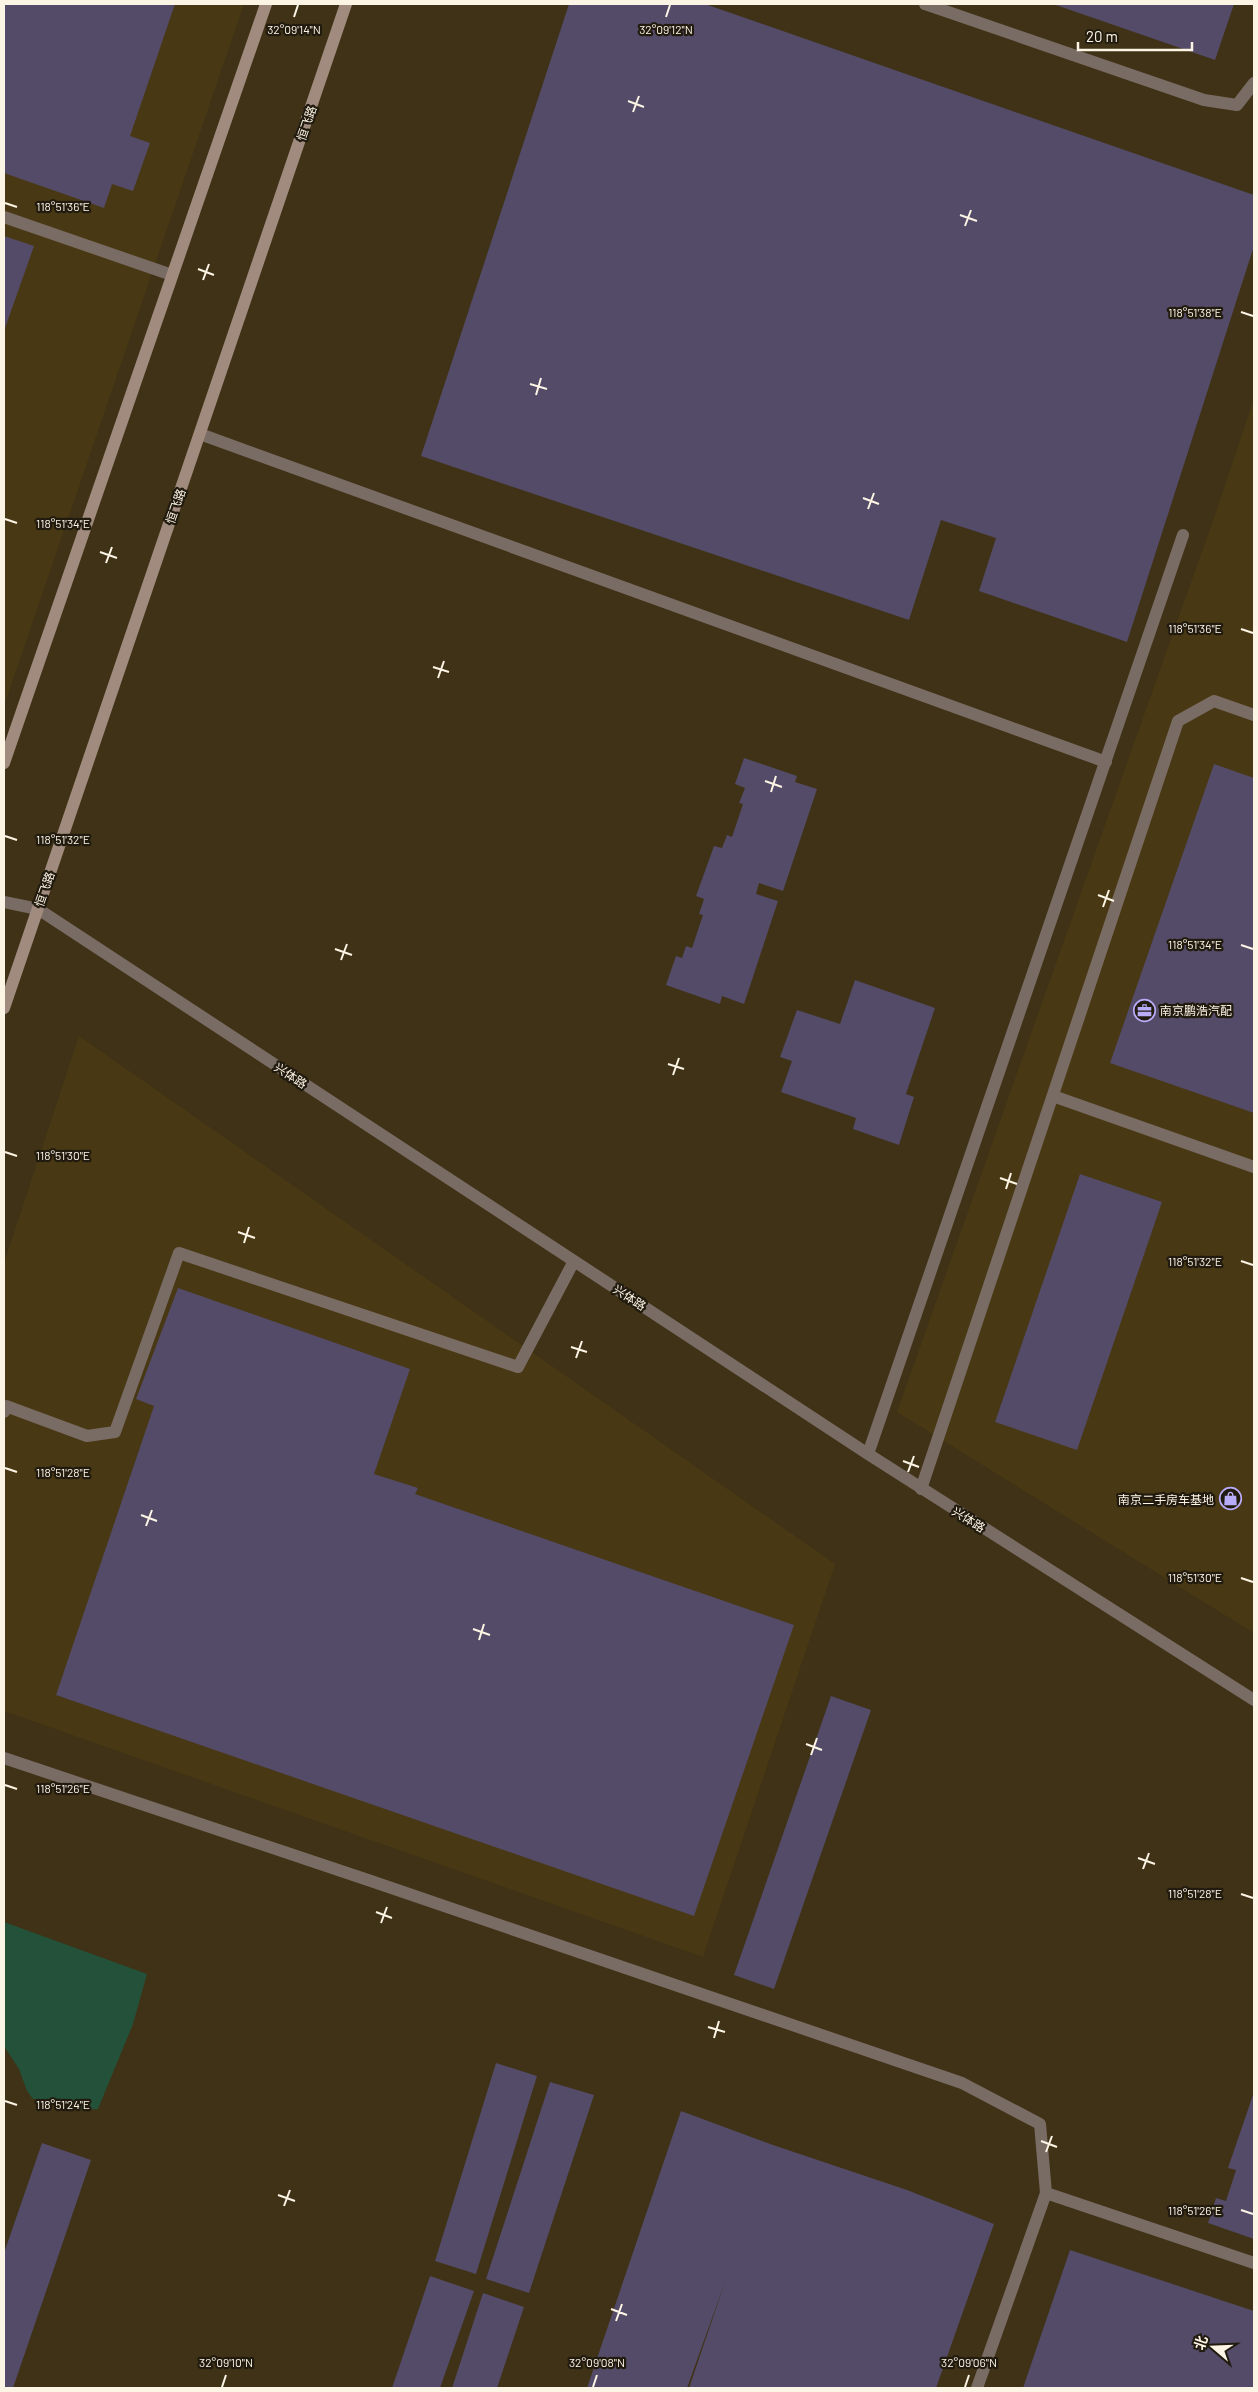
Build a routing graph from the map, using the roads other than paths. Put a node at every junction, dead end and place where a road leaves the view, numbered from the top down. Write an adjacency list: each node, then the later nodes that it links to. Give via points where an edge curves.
1 (266, 4): 6 (main road)
2 (346, 4): 7 (main road, 恒飞路)
3 (925, 4): 4 (lane, via 1204,100 1237,105)
4 (1254, 84)
5 (4, 217): 6 (lane)
6 (172, 275): 11 (main road)
7 (200, 434): 10 (lane); 13 (main road, 恒飞路)
8 (1183, 535): 10 (lane)
9 (1254, 715): 15 (lane, via 1214,701 1178,721)
10 (1106, 762): 19 (lane)
11 (4, 763)
12 (4, 902): 13 (lane, 兴体路)
13 (38, 909): 14 (main road, 恒飞路); 17 (lane, 兴体路)
14 (4, 1008)
15 (1053, 1096): 16 (lane); 20 (lane)
16 (1254, 1167)
17 (574, 1261): 18 (lane, via 518,1368 179,1253 115,1432 87,1436 6,1406); 19 (lane, 兴体路)
18 (4, 1412)
19 (868, 1454): 20 (lane, 兴体路)
20 (921, 1488): 21 (lane, 兴体路)
21 (1254, 1700)
22 (4, 1758): 23 (lane, via 962,2083 1040,2124)
23 (1046, 2193): 24 (lane); 25 (lane)
24 (1254, 2263)
25 (977, 2388)

